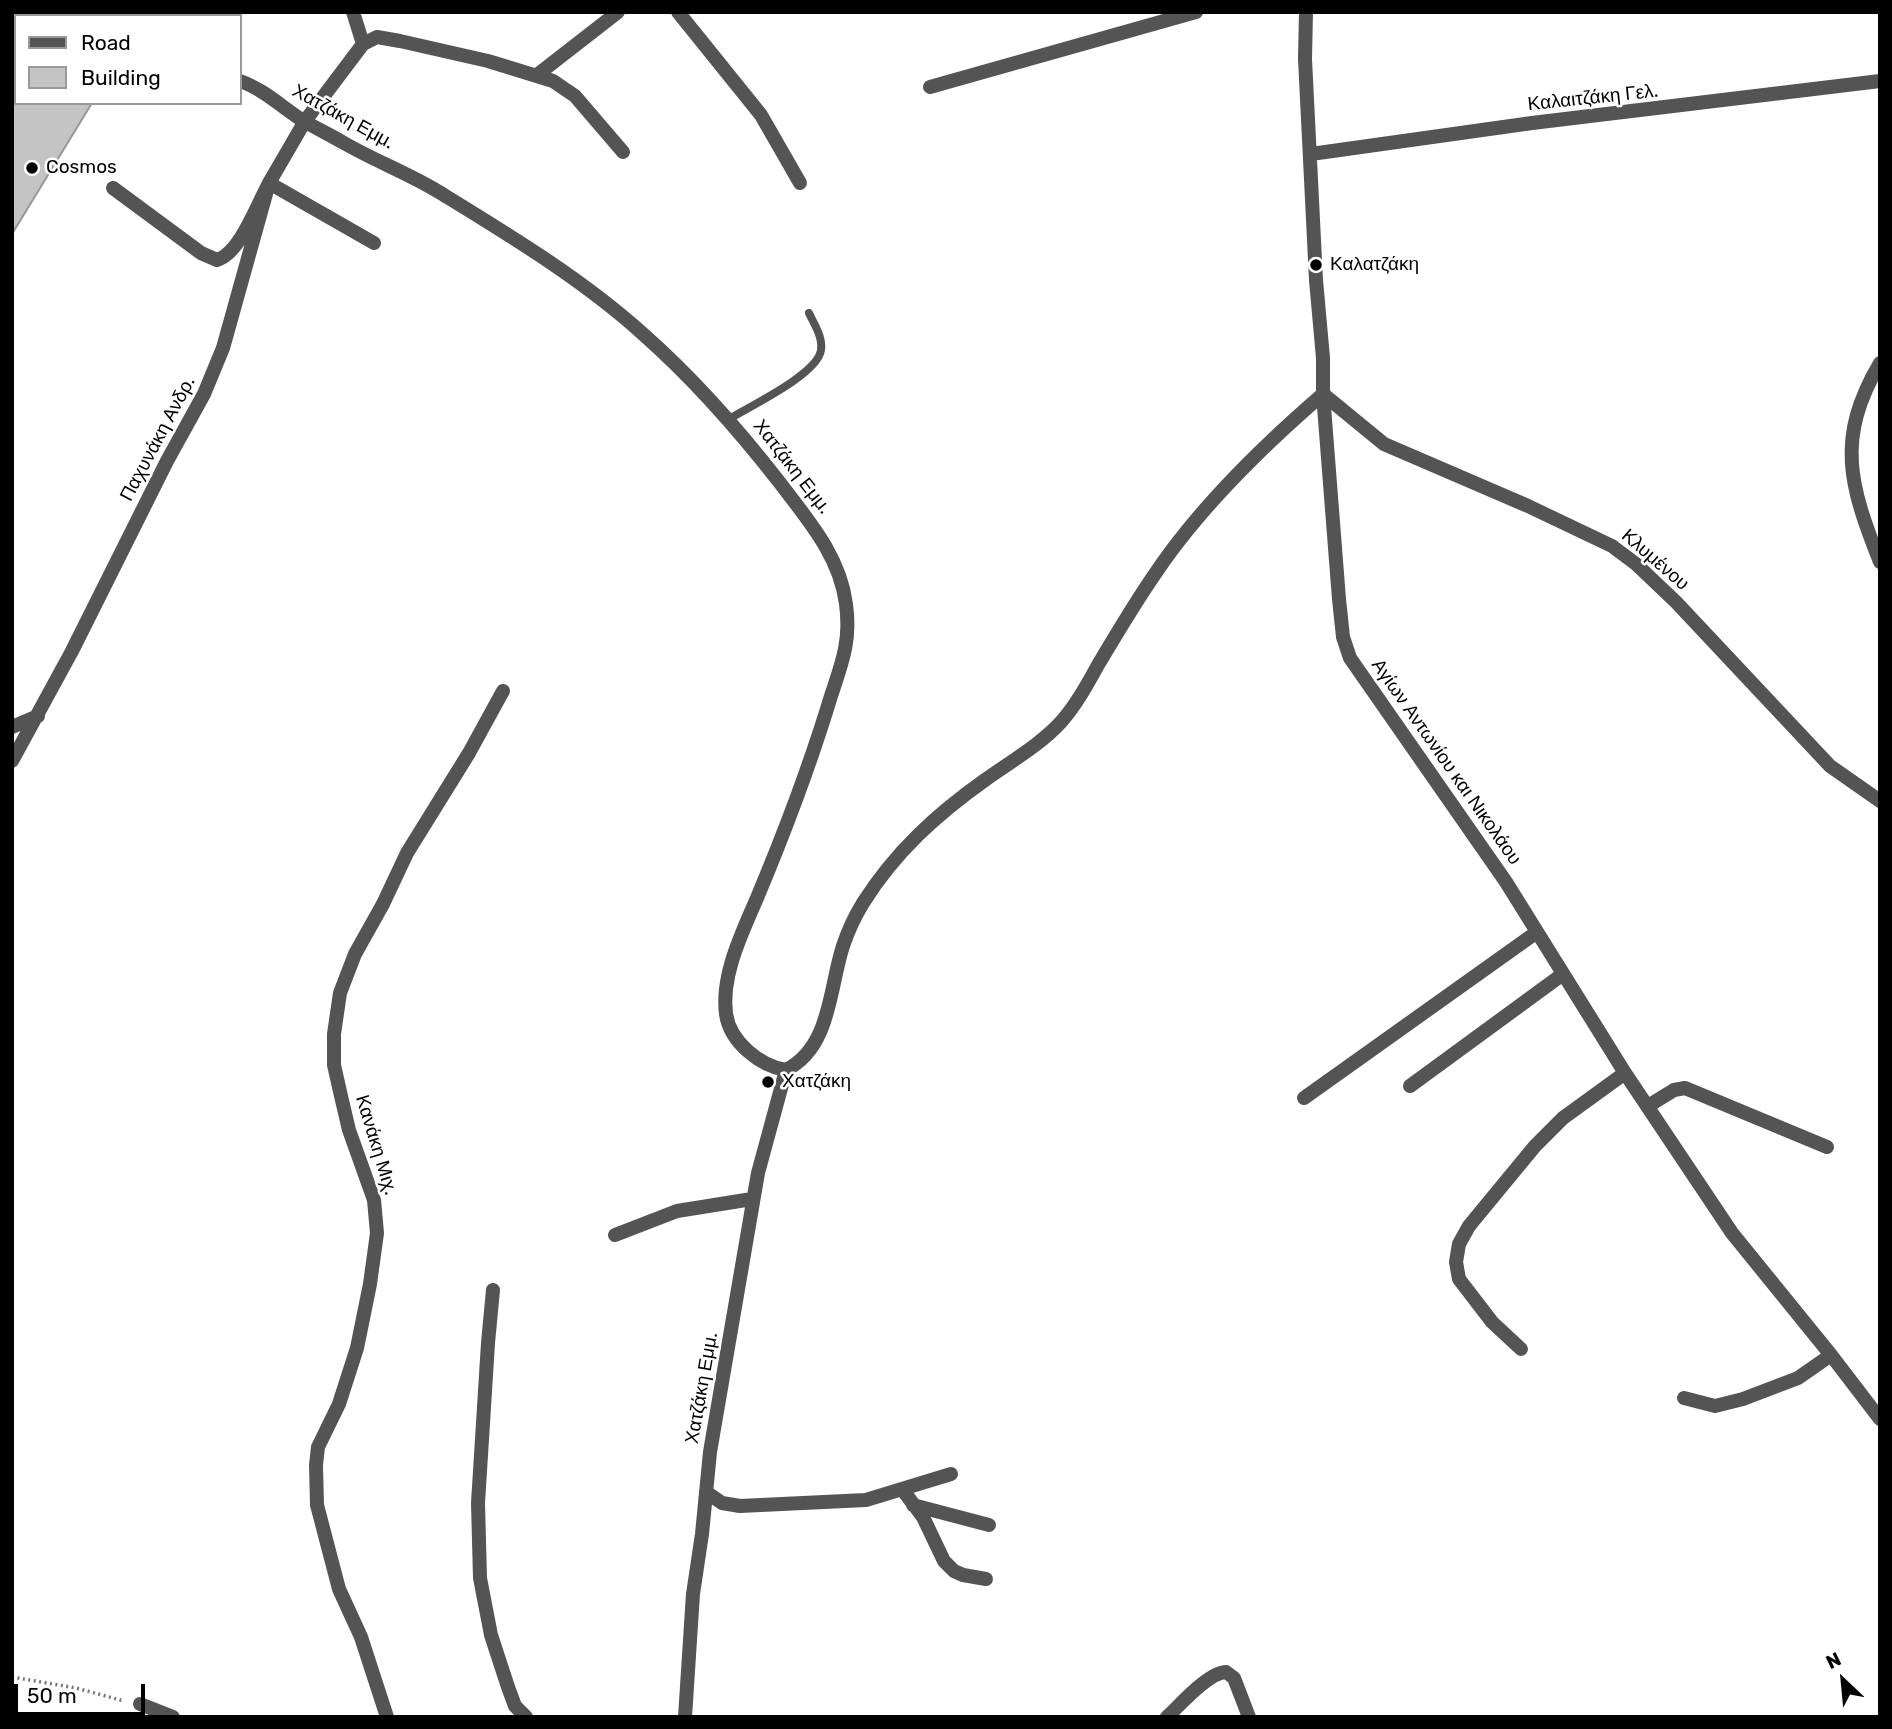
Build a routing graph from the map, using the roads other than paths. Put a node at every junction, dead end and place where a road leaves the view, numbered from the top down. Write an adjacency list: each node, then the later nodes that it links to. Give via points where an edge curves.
1 (353, 12): 6 (street)
2 (618, 12): 7 (street)
3 (678, 12): 15 (street, via 761,115)
4 (1196, 12): 10 (street)
5 (1306, 12): 13 (street, Αγίων Αντωνίου και Νικολάου)
6 (363, 44): 7 (street, via 377,37 391,39); 11 (street, Παχυνάκη Ανδρ.)
7 (537, 75): 12 (street, via 575,96)
8 (1880, 81): 13 (street, Καλαιτζάκη Γελ.)
9 (245, 83): 11 (street, Χατζάκη Εμμ.)
10 (930, 87)
11 (305, 121): 14 (street, Παχυνάκη Ανδρ.); 21 (street, Χατζάκη Εμμ., via 437,190 551,264 643,334)
12 (623, 152)
13 (1311, 154): 20 (street, Αγίων Αντωνίου και Νικολάου)
14 (269, 183): 16 (street, via 237,245 217,260); 17 (street); 24 (street, Παχυνάκη Ανδρ., via 223,348 209,382)
15 (800, 183)
16 (113, 188)
17 (374, 243)
18 (808, 313): 21 (lane, via 821,342 821,353 812,366)
19 (1880, 363): 22 (street, via 1861,401 1851,460 1857,502)
20 (1323, 394): 27 (street, Κλυμένου, via 1384,444 1612,546 1676,602 1830,766); 28 (street, Αγίων Αντωνίου και Νικολάου, via 1339,599 1350,657); 30 (street, via 1270,442 1172,550 1059,724 926,827 881,875 843,946 832,998 808,1055)
21 (730, 419): 30 (street, Χατζάκη Εμμ., via 821,537 837,567 847,606 842,670 727,984 726,1014 734,1036 761,1062)
22 (1880, 562)
23 (503, 691): 51 (street, Κανάκη Μιχ., via 407,853 355,954 340,993 334,1034 334,1065 349,1130 374,1200 377,1233 357,1348 339,1404 318,1447 317,1505 339,1589 361,1637)
24 (38, 716): 25 (street); 26 (street, Παχυνάκη Ανδρ.)
25 (12, 727)
26 (12, 761)
27 (1880, 802)
28 (1537, 932): 29 (street, Αγίων Αντωνίου και Νικολάου); 33 (street)
29 (1563, 974): 31 (street, Αγίων Αντωνίου και Νικολάου); 32 (street)
30 (786, 1070): 36 (street, Χατζάκη Εμμ.)
31 (1625, 1073): 34 (street, Αγίων Αντωνίου και Νικολάου); 39 (street, via 1563,1118 1535,1146 1459,1244 1456,1262 1460,1279 1492,1322)
32 (1410, 1086)
33 (1304, 1098)
34 (1648, 1106): 35 (street, via 1685,1088); 40 (street, Αγίων Αντωνίου και Νικολάου, via 1732,1233)
35 (1826, 1147)
36 (752, 1199): 37 (street, via 677,1211); 45 (street, Χατζάκη Εμμ.)
37 (615, 1235)
38 (493, 1290): 52 (street, via 478,1503 480,1578 491,1635 508,1687 515,1706)
39 (1521, 1349)
40 (1831, 1355): 41 (street, via 1798,1378 1744,1399 1715,1406); 42 (street, Αγίων Αντωνίου και Νικολάου)
41 (1684, 1398)
42 (1880, 1419)
43 (951, 1474): 44 (street)
44 (902, 1489): 45 (street, via 866,1500 769,1506 722,1503); 46 (street)
45 (706, 1492): 53 (street, Χατζάκη Εμμ., via 692,1594)
46 (914, 1505): 47 (street); 48 (street, via 949,1566 964,1575)
47 (989, 1525)
48 (986, 1579)
49 (140, 1703): 50 (street)
50 (173, 1717)
51 (387, 1717)
52 (526, 1717)
53 (685, 1717)
54 (1167, 1717): 55 (street, via 1208,1680 1226,1672 1234,1678)
55 (1249, 1717)

